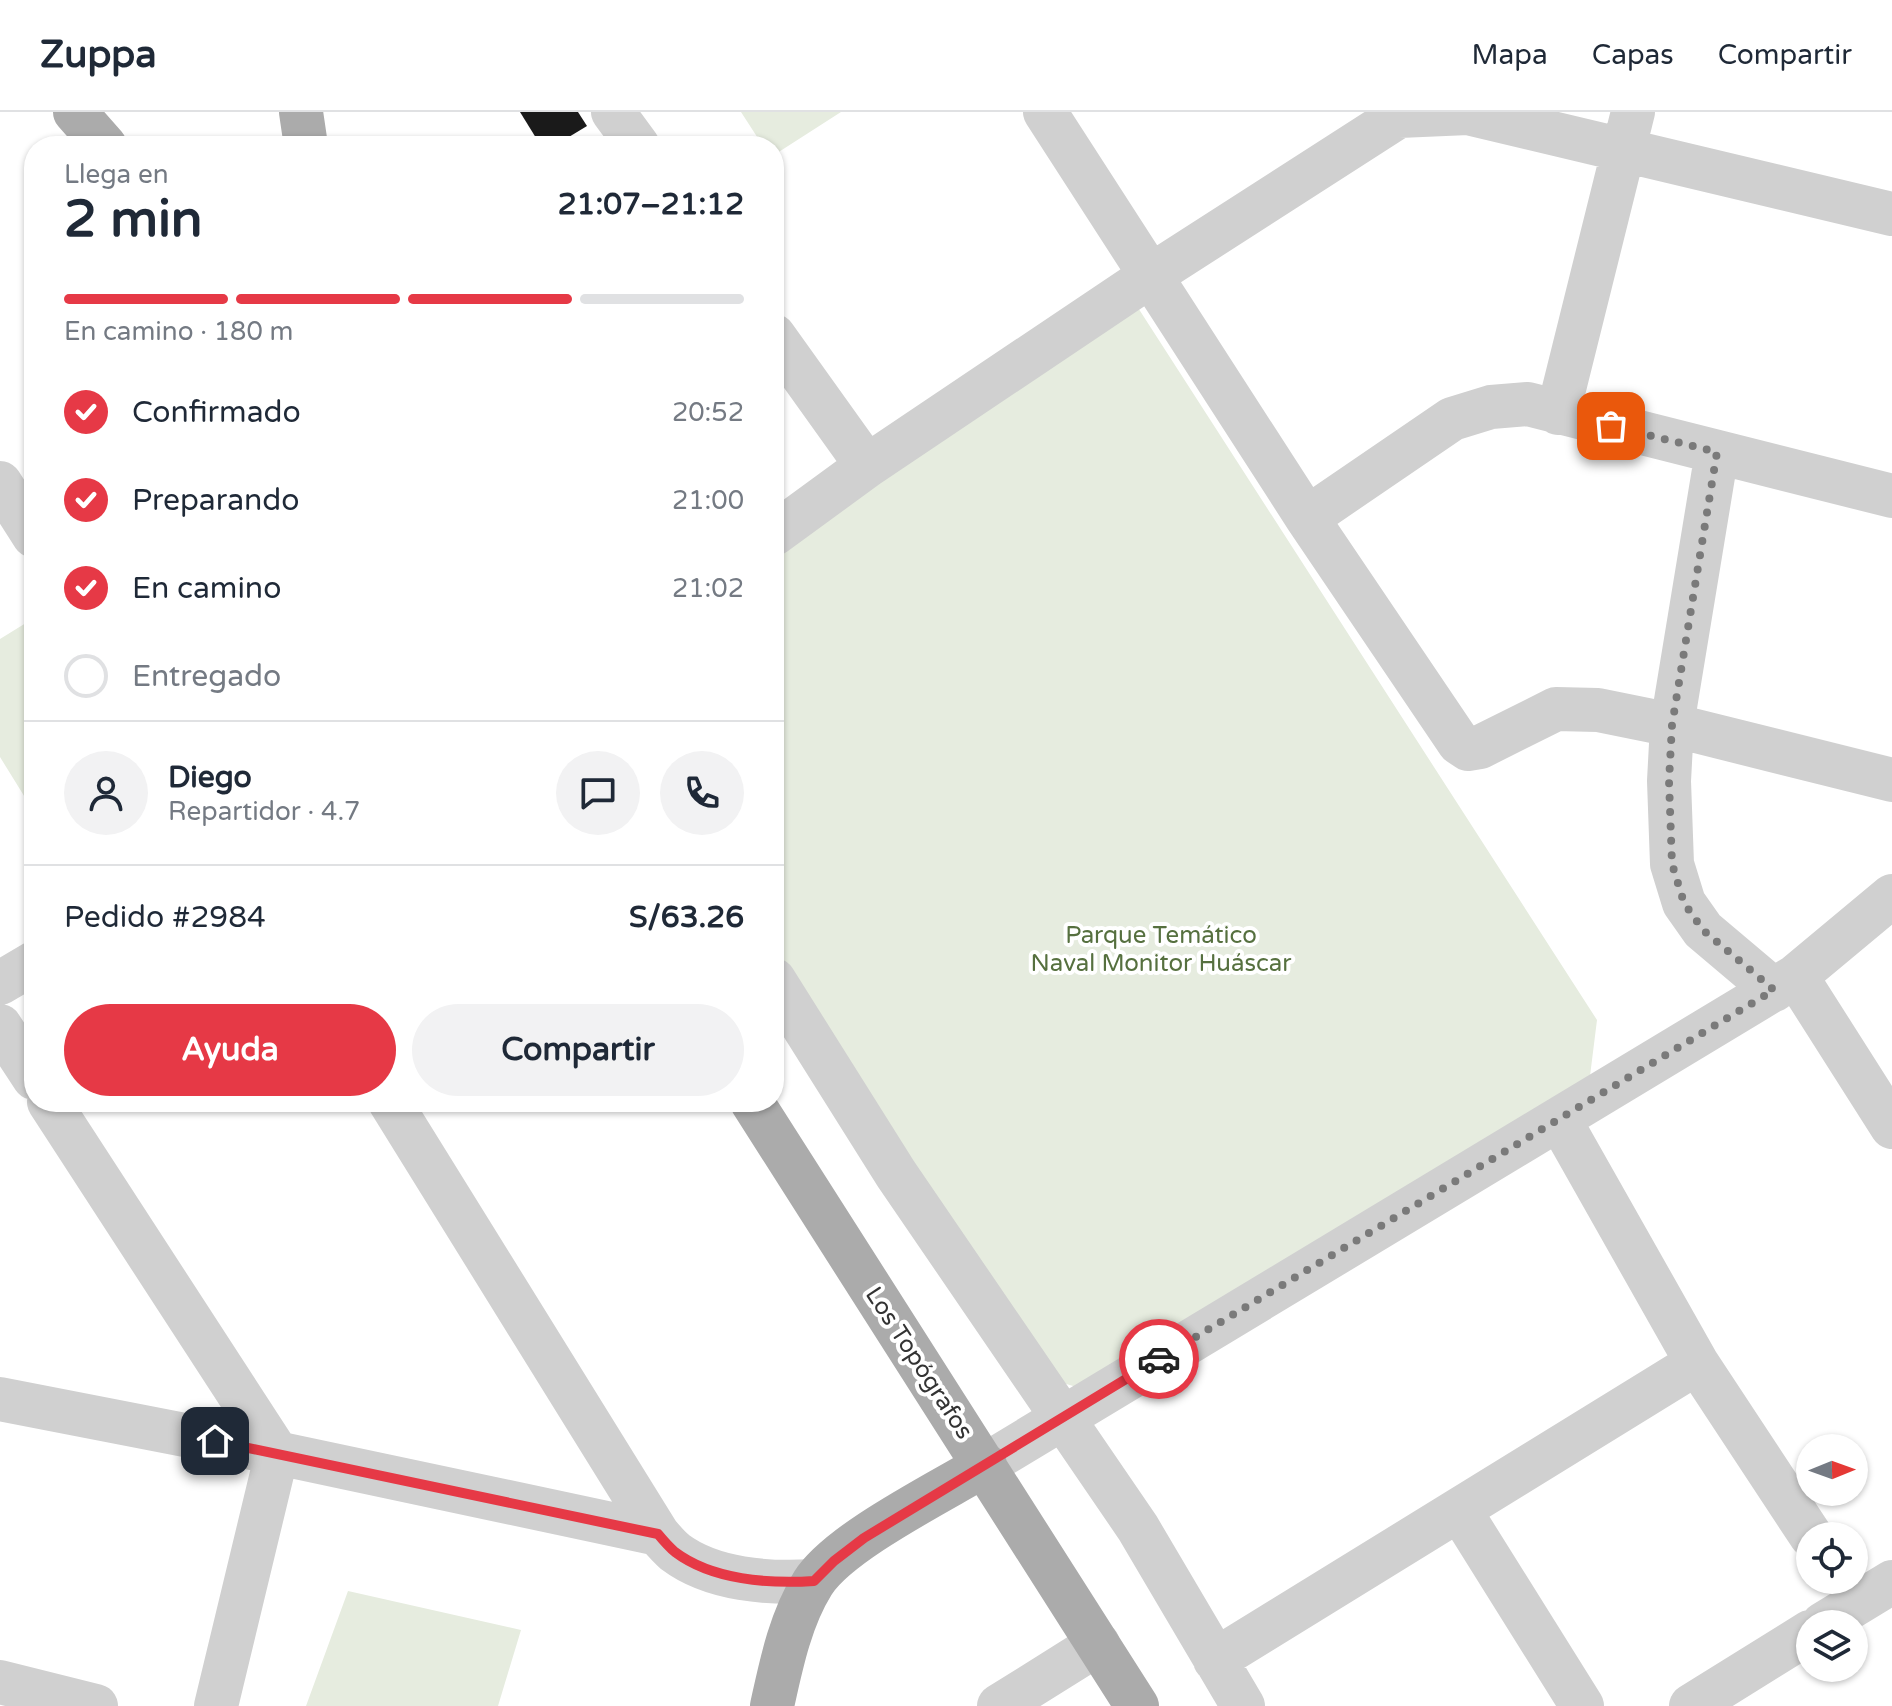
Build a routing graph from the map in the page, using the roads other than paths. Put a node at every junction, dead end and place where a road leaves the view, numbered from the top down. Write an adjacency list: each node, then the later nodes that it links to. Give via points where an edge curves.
1 (75, 112): 6 (main road)
2 (613, 112): 7 (street)
3 (1045, 112): 9 (street)
4 (1398, 114): 5 (street, via 1468,113); 9 (street)
5 (1629, 131): 8 (street); 11 (street)
6 (96, 136)
7 (631, 136)
8 (1892, 214)
9 (1150, 276): 13 (street); 15 (street)
10 (784, 350): 13 (street)
11 (1558, 413): 12 (street); 15 (street, via 1528,404 1491,407 1452,419)
12 (1717, 452): 14 (street); 17 (street)
13 (867, 466): 16 (street)
14 (1892, 496)
15 (1307, 518): 17 (street, via 1468,749 1556,709 1598,710)
16 (784, 527)
17 (1672, 725): 18 (street); 22 (street, via 1672,864 1684,903 1703,930)
18 (1892, 780)
19 (1892, 896): 22 (street)
20 (24, 969): 21 (street)
21 (0, 983)
22 (1785, 983): 29 (street); 30 (street)
23 (784, 996): 33 (street, via 896,1174)
24 (0, 1026): 25 (street)
25 (24, 1063)
26 (55, 1112): 34 (street)
27 (396, 1112): 38 (street)
28 (758, 1112): 35 (main road, Los Topógrafos)
29 (1559, 1119): 31 (street); 33 (street)
30 (1892, 1127)
31 (1697, 1363): 36 (street); 37 (street)
32 (0, 1399): 34 (street)
33 (1063, 1417): 35 (street); 42 (street, via 1138,1528)
34 (277, 1453): 38 (street); 45 (street)
35 (985, 1465): 39 (main road, via 864,1538); 41 (main road, Los Topógrafos)
36 (1460, 1511): 42 (street); 50 (street)
37 (1802, 1522)
38 (658, 1534): 39 (street, via 675,1552 740,1578 777,1584)
39 (814, 1581): 46 (main road, via 788,1639)
40 (1796, 1641): 51 (street)
41 (1098, 1644): 47 (street); 48 (main road, Los Topógrafos)
42 (1215, 1660): 49 (street)
43 (0, 1682): 44 (street)
44 (96, 1706)
45 (216, 1706)
46 (772, 1706)
47 (999, 1706)
48 (1137, 1706)
49 (1243, 1706)
50 (1582, 1706)
51 (1691, 1706)

